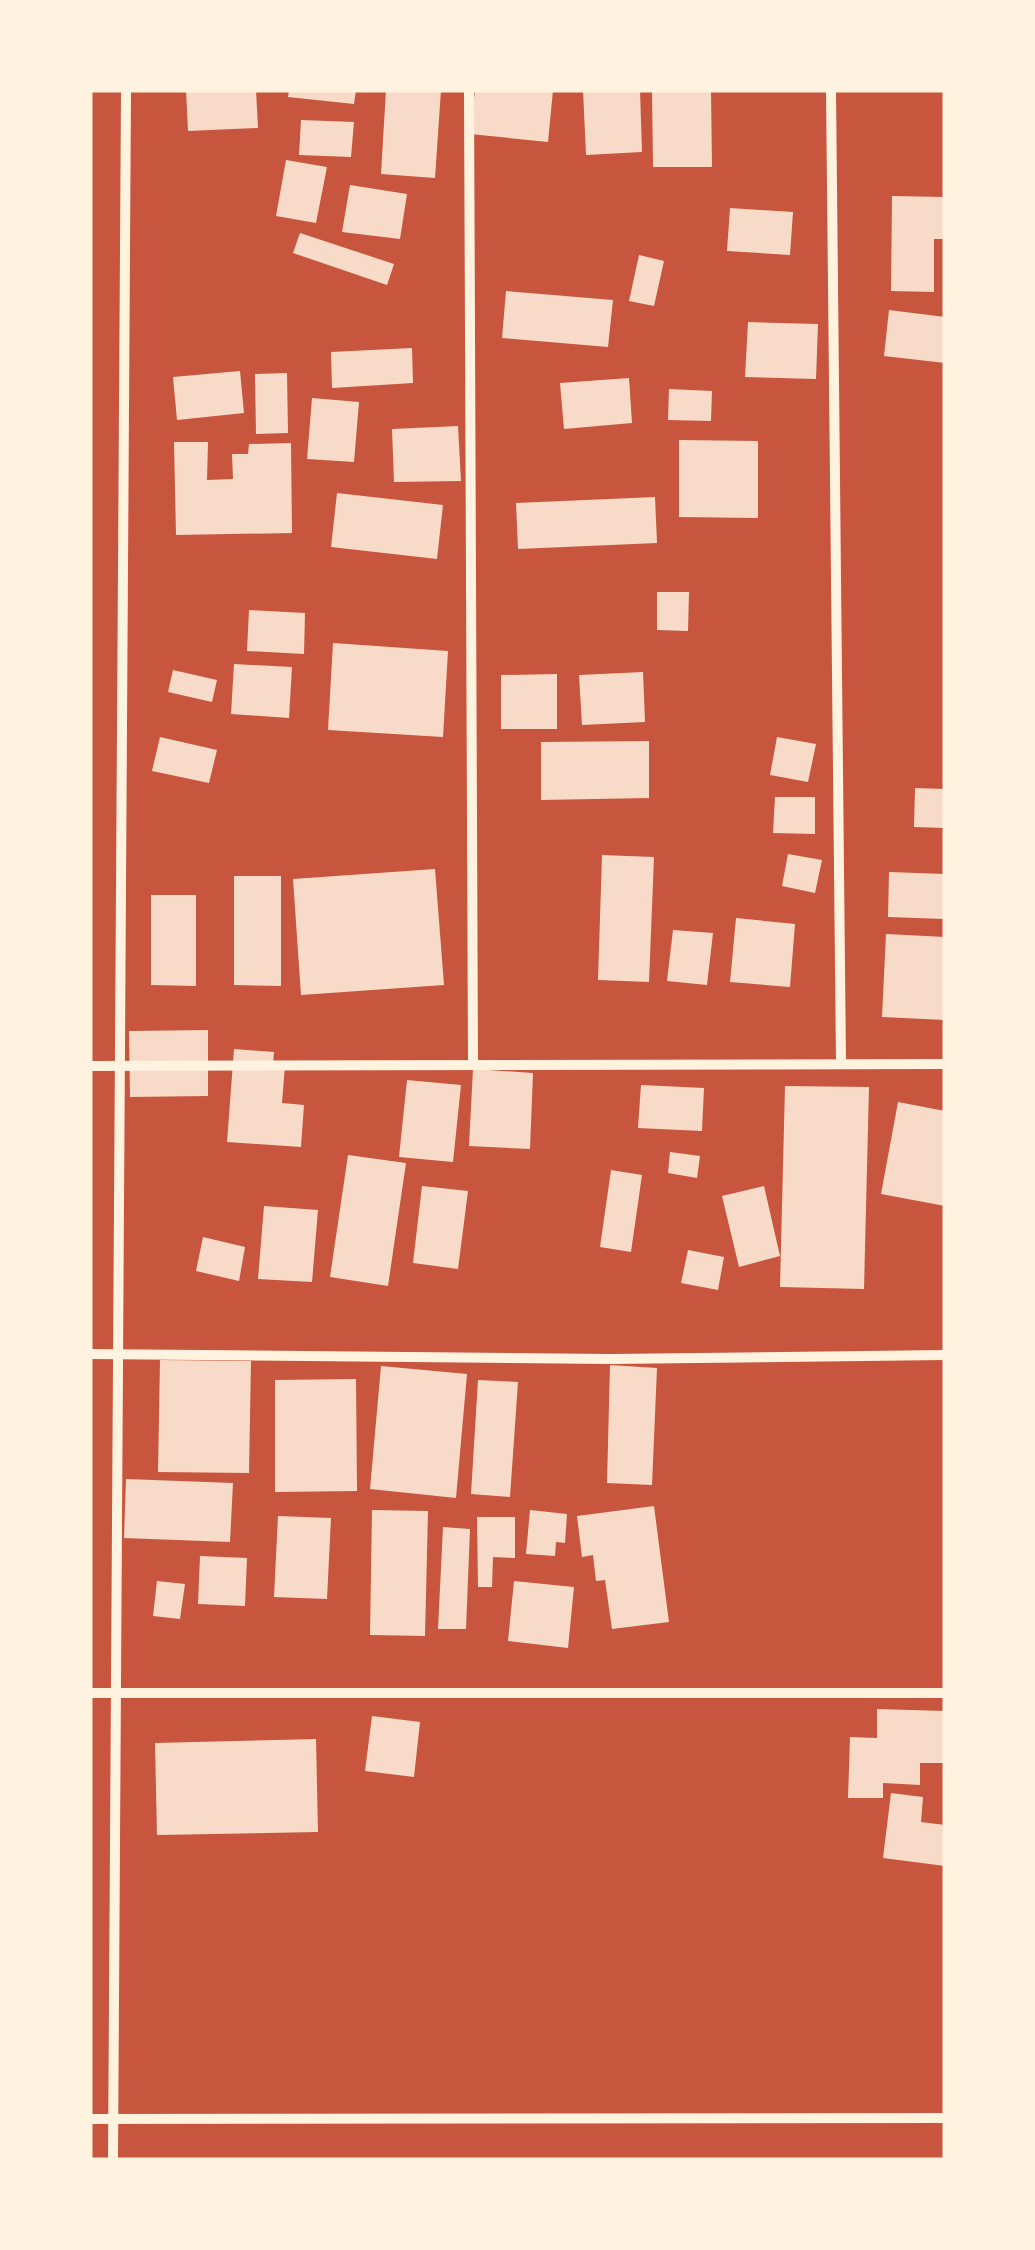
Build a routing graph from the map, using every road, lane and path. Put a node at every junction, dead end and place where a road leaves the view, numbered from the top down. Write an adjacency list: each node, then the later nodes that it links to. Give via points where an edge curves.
1 (126, 90): 8 (street)
2 (470, 90): 6 (street)
3 (831, 90): 4 (street)
4 (841, 1064): 5 (street); 6 (street)
5 (945, 1064)
6 (473, 1065): 8 (street)
7 (90, 1066): 8 (street)
8 (120, 1066): 10 (street)
9 (90, 1354): 10 (street)
10 (118, 1355): 11 (street); 14 (street)
11 (945, 1356)
12 (945, 1692): 14 (street)
13 (90, 1693): 14 (street)
14 (116, 1693): 17 (street)
15 (945, 2118): 17 (street)
16 (90, 2119): 17 (street)
17 (114, 2119): 18 (street)
18 (113, 2160)

